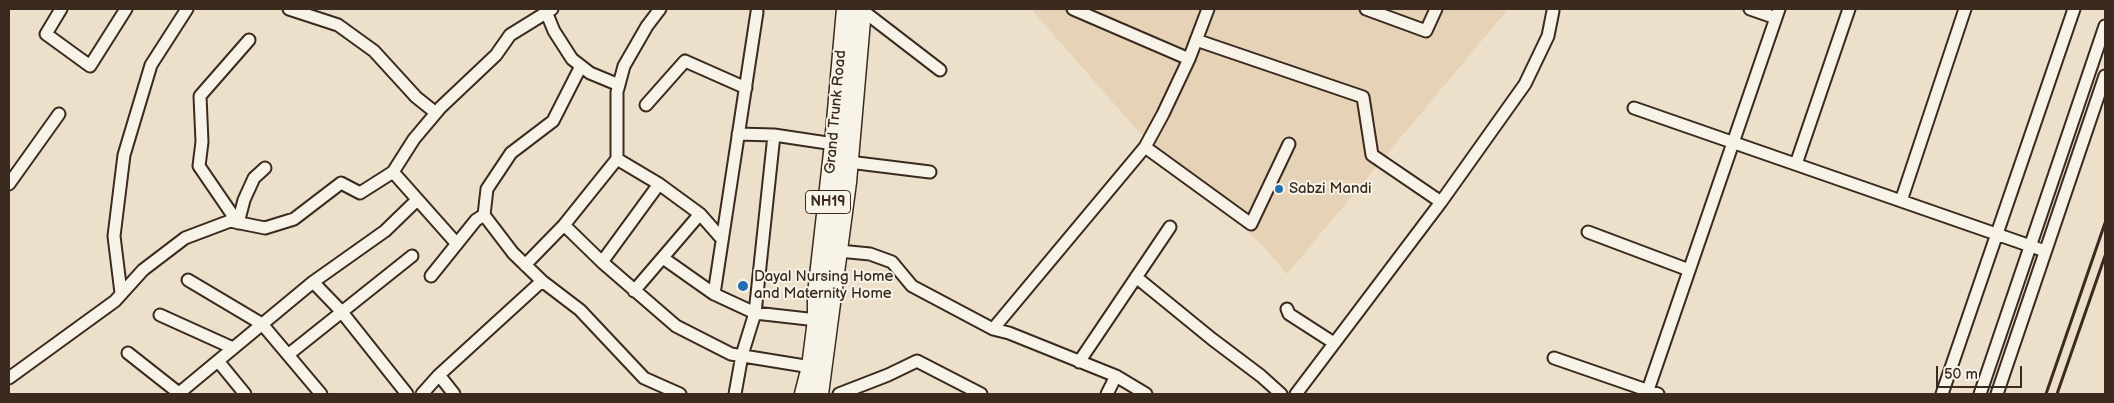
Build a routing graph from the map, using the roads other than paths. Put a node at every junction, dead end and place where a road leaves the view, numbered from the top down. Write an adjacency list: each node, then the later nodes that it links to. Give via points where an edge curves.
1 (61, 9): 2 (street, via 46,34 90,66)
2 (126, 9)
3 (187, 9): 72 (street, via 152,65 124,155 114,236)
4 (289, 9): 30 (street, via 338,25 374,52 416,97)
5 (660, 9): 26 (street, via 624,66)
6 (856, 9): 24 (street); 35 (highway, Grand Trunk Road / NH19); 39 (highway, Grand Trunk Road / NH19)
7 (1072, 9): 22 (street)
8 (1208, 9): 21 (street)
9 (1366, 9): 10 (street, via 1426,31)
10 (1436, 9)
11 (1750, 9): 18 (street)
12 (1849, 9): 40 (street)
13 (1965, 9): 47 (street)
14 (2074, 9): 55 (street)
15 (757, 10): 27 (street)
16 (550, 11): 23 (street, via 554,31 572,59); 30 (street, via 510,34 496,55)
17 (1553, 11): 48 (street, via 1548,36 1525,84)
18 (1778, 13): 34 (street)
19 (2105, 26): 58 (street)
20 (249, 40): 51 (street, via 200,96 202,142 199,166)
21 (1196, 40): 22 (street); 48 (street, via 1363,97 1372,155)
22 (1188, 59): 37 (street)
23 (581, 66): 26 (street); 50 (street, via 553,120 511,154 487,189)
24 (940, 70)
25 (2105, 76): 60 (street)
26 (619, 85): 38 (street)
27 (746, 88): 28 (street, via 685,61); 32 (street)
28 (646, 105)
29 (1634, 108): 34 (street)
30 (436, 113): 42 (street, via 414,139)
31 (59, 114): 44 (street)
32 (738, 134): 33 (street); 56 (street)
33 (774, 135): 35 (street); 76 (street)
34 (1733, 143): 40 (street); 65 (street)
35 (834, 144): 78 (highway, Grand Trunk Road / NH19)
36 (1289, 144): 37 (street, via 1251,224)
37 (1145, 147): 80 (street)
38 (617, 159): 45 (street); 52 (street)
39 (849, 162): 43 (street); 59 (highway, Grand Trunk Road / NH19)
40 (1796, 164): 47 (street)
41 (265, 168): 51 (street, via 254,178)
42 (394, 172): 46 (street); 51 (street, via 360,194 342,183 294,219 265,228)
43 (930, 172)
44 (9, 184)
45 (659, 184): 49 (street); 63 (street)
46 (417, 200): 57 (street); 70 (street, via 385,230)
47 (1900, 201): 55 (street)
48 (1441, 202): 81 (street)
49 (700, 214): 56 (street); 62 (street)
50 (484, 215): 57 (street); 64 (street)
51 (238, 223): 72 (street, via 230,221 185,238 143,270)
52 (564, 225): 63 (street); 64 (street)
53 (1170, 227): 67 (street)
54 (1588, 232): 65 (street)
55 (1997, 235): 58 (street); 110 (street)
56 (722, 239): 73 (street)
57 (457, 244): 66 (street)
58 (2030, 246): 60 (street); 111 (street)
59 (838, 251): 80 (street, via 870,254 892,262 912,286); 103 (highway, Grand Trunk Road / NH19)
60 (2045, 251): 112 (street)
61 (412, 256): 75 (street)
62 (663, 258): 71 (street); 73 (street)
63 (602, 262): 71 (street)
64 (525, 265): 69 (street)
65 (1689, 270): 93 (street)
66 (432, 276)
67 (1136, 277): 88 (street); 108 (street)
68 (188, 280): 79 (street)
69 (542, 281): 90 (street); 100 (street, via 580,310 644,378)
70 (313, 282): 75 (street); 79 (street)
71 (634, 291): 85 (street, via 676,326 731,354)
72 (122, 292): 92 (street, via 95,317)
73 (714, 294): 76 (street)
74 (1287, 309): 81 (street, via 1289,314)
75 (341, 311): 84 (street); 97 (street)
76 (755, 313): 78 (street); 85 (street)
77 (160, 315): 82 (street)
78 (817, 320): 89 (highway, Grand Trunk Road / NH19)
79 (262, 324): 82 (street); 84 (street)
80 (993, 329): 88 (street)
81 (1334, 344): 109 (street)
82 (233, 348): 87 (street)
83 (128, 353): 94 (street)
84 (289, 354): 96 (street)
85 (742, 355): 89 (street); 101 (street)
86 (1554, 358): 93 (street)
87 (218, 361): 94 (street); 95 (street)
88 (1078, 362): 91 (street)
89 (811, 367): 102 (highway, Grand Trunk Road / NH19)
90 (439, 375): 98 (street); 99 (street)
91 (1116, 376): 106 (street); 107 (street)
92 (9, 378)
93 (1653, 392)
94 (179, 394)
95 (245, 394)
96 (321, 394)
97 (407, 394)
98 (422, 394)
99 (454, 394)
100 (680, 394)
101 (734, 394)
102 (804, 394)
103 (819, 394)
104 (839, 394): 105 (street, via 917,361)
105 (981, 394)
106 (1107, 394)
107 (1146, 394)
108 (1281, 394)
109 (1296, 394)
110 (1942, 394)
111 (1980, 394)
112 (1997, 394)

